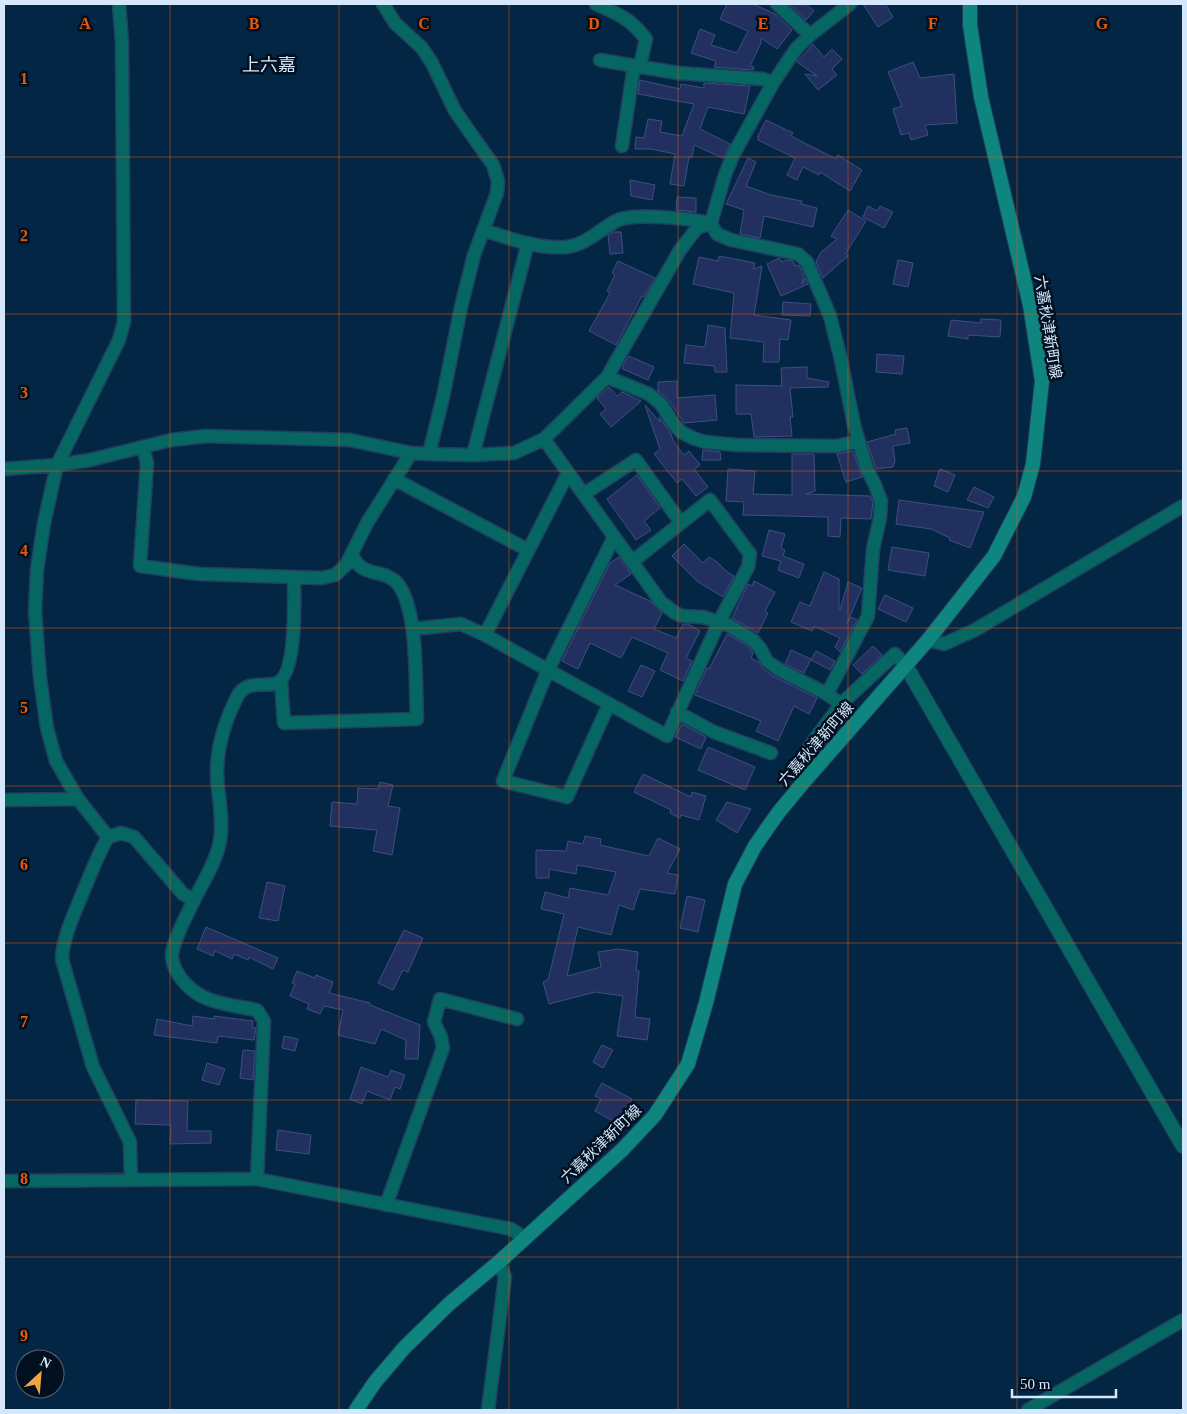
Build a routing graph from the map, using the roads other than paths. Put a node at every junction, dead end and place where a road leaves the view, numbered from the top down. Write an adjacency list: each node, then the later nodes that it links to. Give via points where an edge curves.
1 (119, 4): 22 (street, via 124,322 119,340)
2 (383, 4): 13 (street, via 395,24 422,48 455,111 493,165 498,181 497,193)
3 (596, 4): 9 (street, via 635,25 646,39)
4 (777, 4): 7 (street)
5 (850, 4): 7 (street)
6 (970, 4): 37 (main road, 六嘉秋津新町線, via 981,97 1030,305 1042,381 1033,464 1024,497 994,556)
7 (810, 35): 10 (street, via 796,49)
8 (600, 60): 9 (street)
9 (637, 66): 10 (street, via 678,73 763,79); 11 (street)
10 (773, 83): 12 (street, via 733,155)
11 (622, 146)
12 (711, 223): 14 (street, via 692,219 630,217 617,220 586,241 566,247); 15 (street, via 697,228 680,250); 17 (street, via 717,234 731,240 798,254 808,262 830,316)
13 (484, 230): 14 (street); 20 (street, via 461,307)
14 (528, 243): 21 (street)
15 (607, 377): 16 (street); 17 (street, via 649,394 661,404 680,432 705,442 837,446)
16 (544, 439): 21 (street, via 514,453); 24 (street)
17 (859, 441): 41 (street, via 881,501 873,549 868,616)
18 (143, 447): 19 (street, via 206,436 350,440); 22 (street); 33 (street, via 148,464 140,566 199,574)
19 (411, 453): 20 (street); 25 (street)
20 (429, 454): 21 (street)
21 (473, 455)
22 (57, 465): 23 (street); 47 (street, via 44,523 35,610 47,728 56,762)
23 (4, 469)
24 (568, 473): 26 (street); 30 (street)
25 (394, 480): 30 (street); 31 (street)
26 (584, 494): 28 (street, via 636,460); 29 (street)
27 (1183, 506): 37 (street, via 976,630 944,644)
28 (681, 523): 32 (street); 34 (street, via 710,500 750,554 748,567)
29 (614, 537): 32 (street); 39 (street)
30 (528, 550): 36 (street)
31 (351, 555): 33 (street, via 335,575); 35 (street, via 362,568 386,574 398,584 410,612)
32 (633, 561): 34 (street, via 661,602 675,613)
33 (294, 577): 40 (street, via 294,630 288,666)
34 (719, 622): 41 (street, via 753,640 767,661 778,669); 44 (street)
35 (413, 629): 36 (street, via 461,624); 40 (street, via 417,720 284,723)
36 (485, 635): 39 (street)
37 (928, 640): 38 (main road, 六嘉秋津新町線)
38 (906, 666): 43 (street, via 895,654); 46 (main road, 六嘉秋津新町線); 52 (street)
39 (548, 670): 42 (street); 42 (street, via 503,781 567,797)
40 (281, 681): 50 (street, via 244,688 234,704 221,739 217,763 220,841)
41 (827, 694): 43 (street)
42 (609, 704): 44 (street, via 666,736)
43 (841, 704): 46 (street, via 800,761)
44 (677, 712): 45 (street, via 714,732)
45 (771, 753)
46 (802, 784): 57 (main road, 六嘉秋津新町線, via 755,846 735,884 688,1064 655,1115 622,1150)
47 (78, 799): 48 (street); 49 (street)
48 (4, 800)
49 (108, 837): 50 (street, via 121,833 134,837 183,894); 54 (street, via 68,928 62,959 93,1067 130,1142)
50 (194, 900): 53 (street, via 172,956 176,971 186,986 208,999 257,1010 264,1021)
51 (518, 1019): 56 (street, via 440,999 434,1022 443,1048)
52 (1183, 1146)
53 (257, 1179): 54 (street); 56 (street)
54 (130, 1180): 55 (street)
55 (4, 1181)
56 (386, 1205): 57 (street, via 511,1230)
57 (525, 1238): 58 (main road, 六嘉秋津新町線)
58 (499, 1262): 60 (main road, 六嘉秋津新町線, via 404,1348); 61 (street, via 505,1277)
59 (1183, 1320): 62 (street)
60 (356, 1410)
61 (488, 1410)
62 (1028, 1410)

